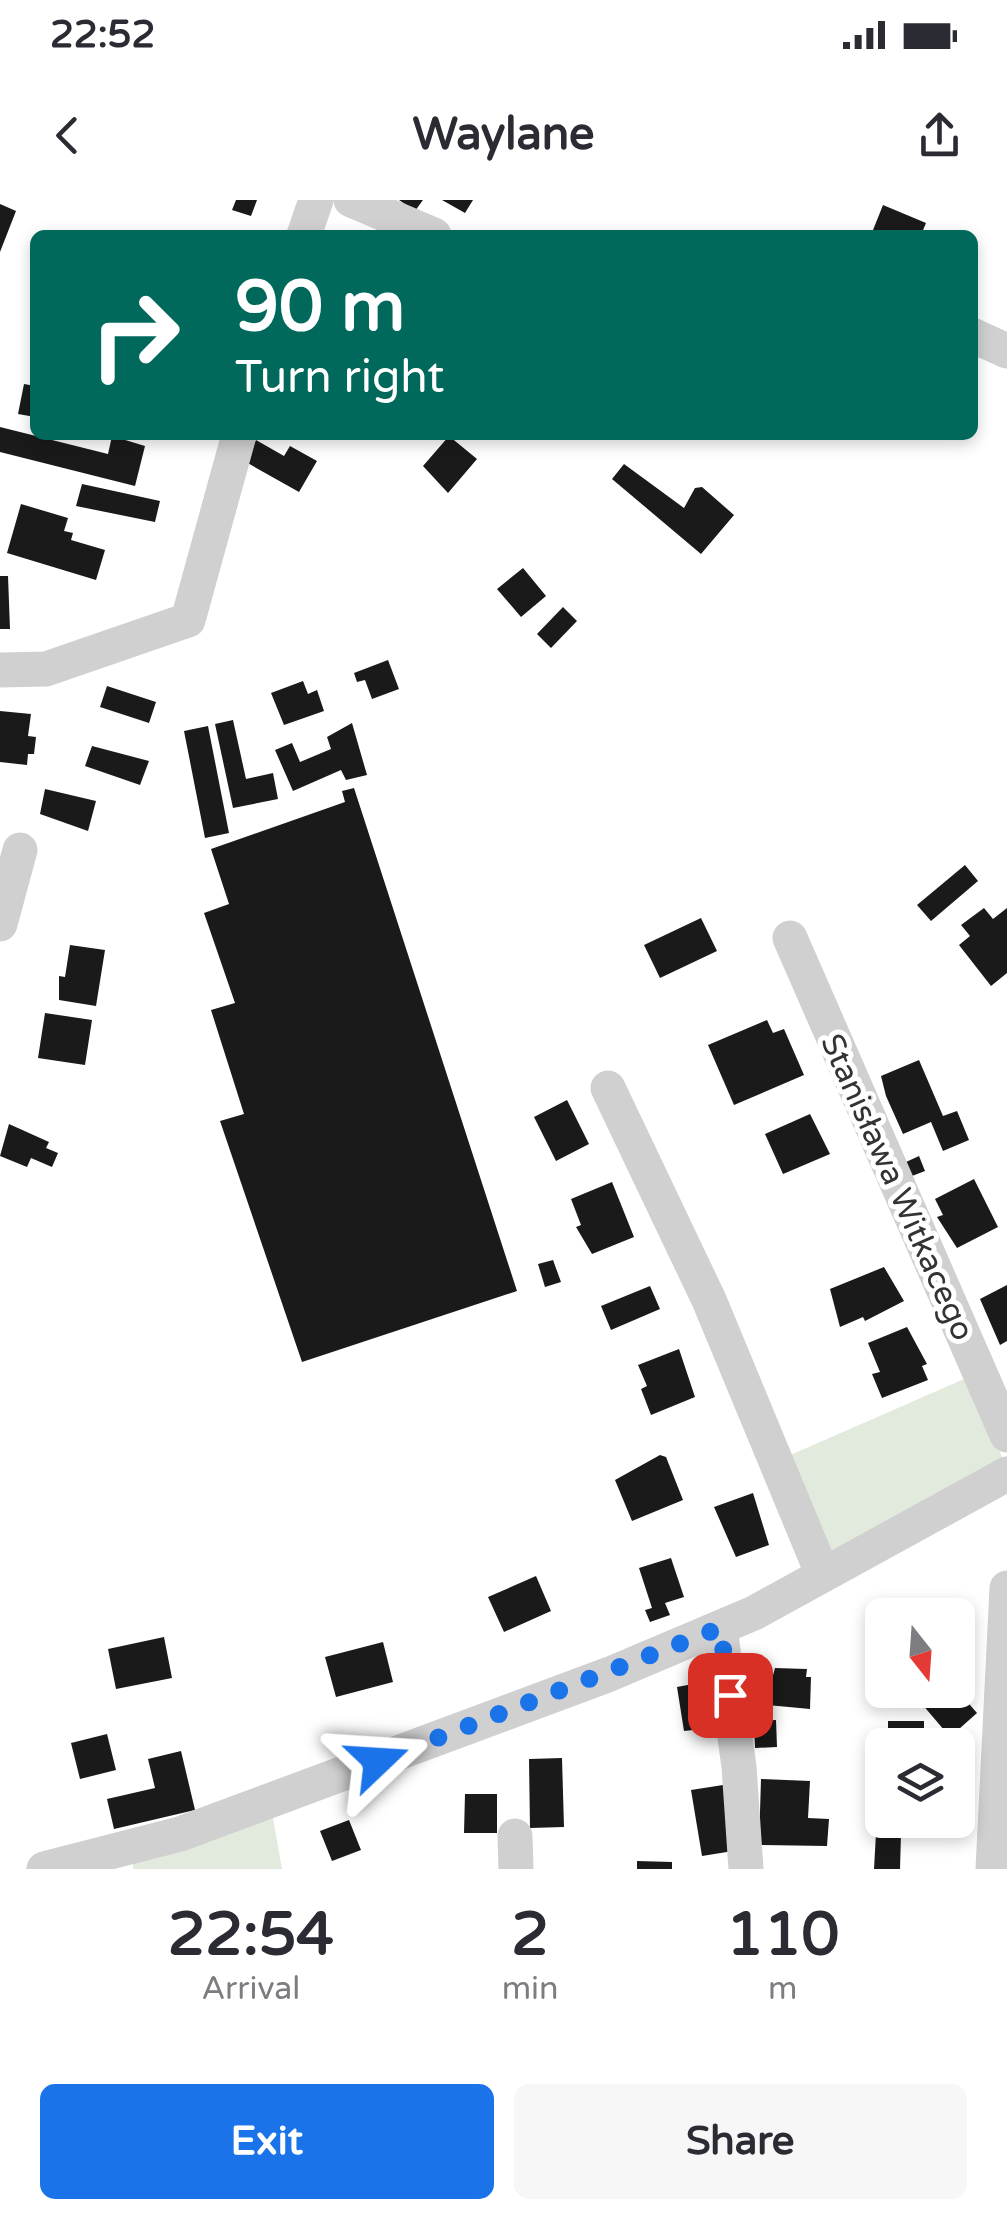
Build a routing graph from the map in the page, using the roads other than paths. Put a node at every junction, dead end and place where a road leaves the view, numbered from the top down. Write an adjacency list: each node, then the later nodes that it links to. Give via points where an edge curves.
1 (316, 200): 3 (street)
2 (351, 200): 4 (street)
3 (306, 230)
4 (422, 230)
5 (978, 338): 6 (street)
6 (1007, 352)
7 (238, 440): 8 (street, via 188,620 46,669)
8 (0, 670)
9 (20, 850): 10 (street)
10 (0, 924)
11 (790, 938): 13 (street, Stanisława Witkacego)
12 (608, 1088): 15 (street, via 709,1300)
13 (1007, 1435)
14 (1003, 1486): 15 (street)
15 (823, 1574): 17 (street)
16 (1007, 1588): 20 (street)
17 (720, 1628): 18 (street, via 180,1834); 19 (street)
18 (44, 1869)
19 (746, 1869)
20 (994, 1869)

